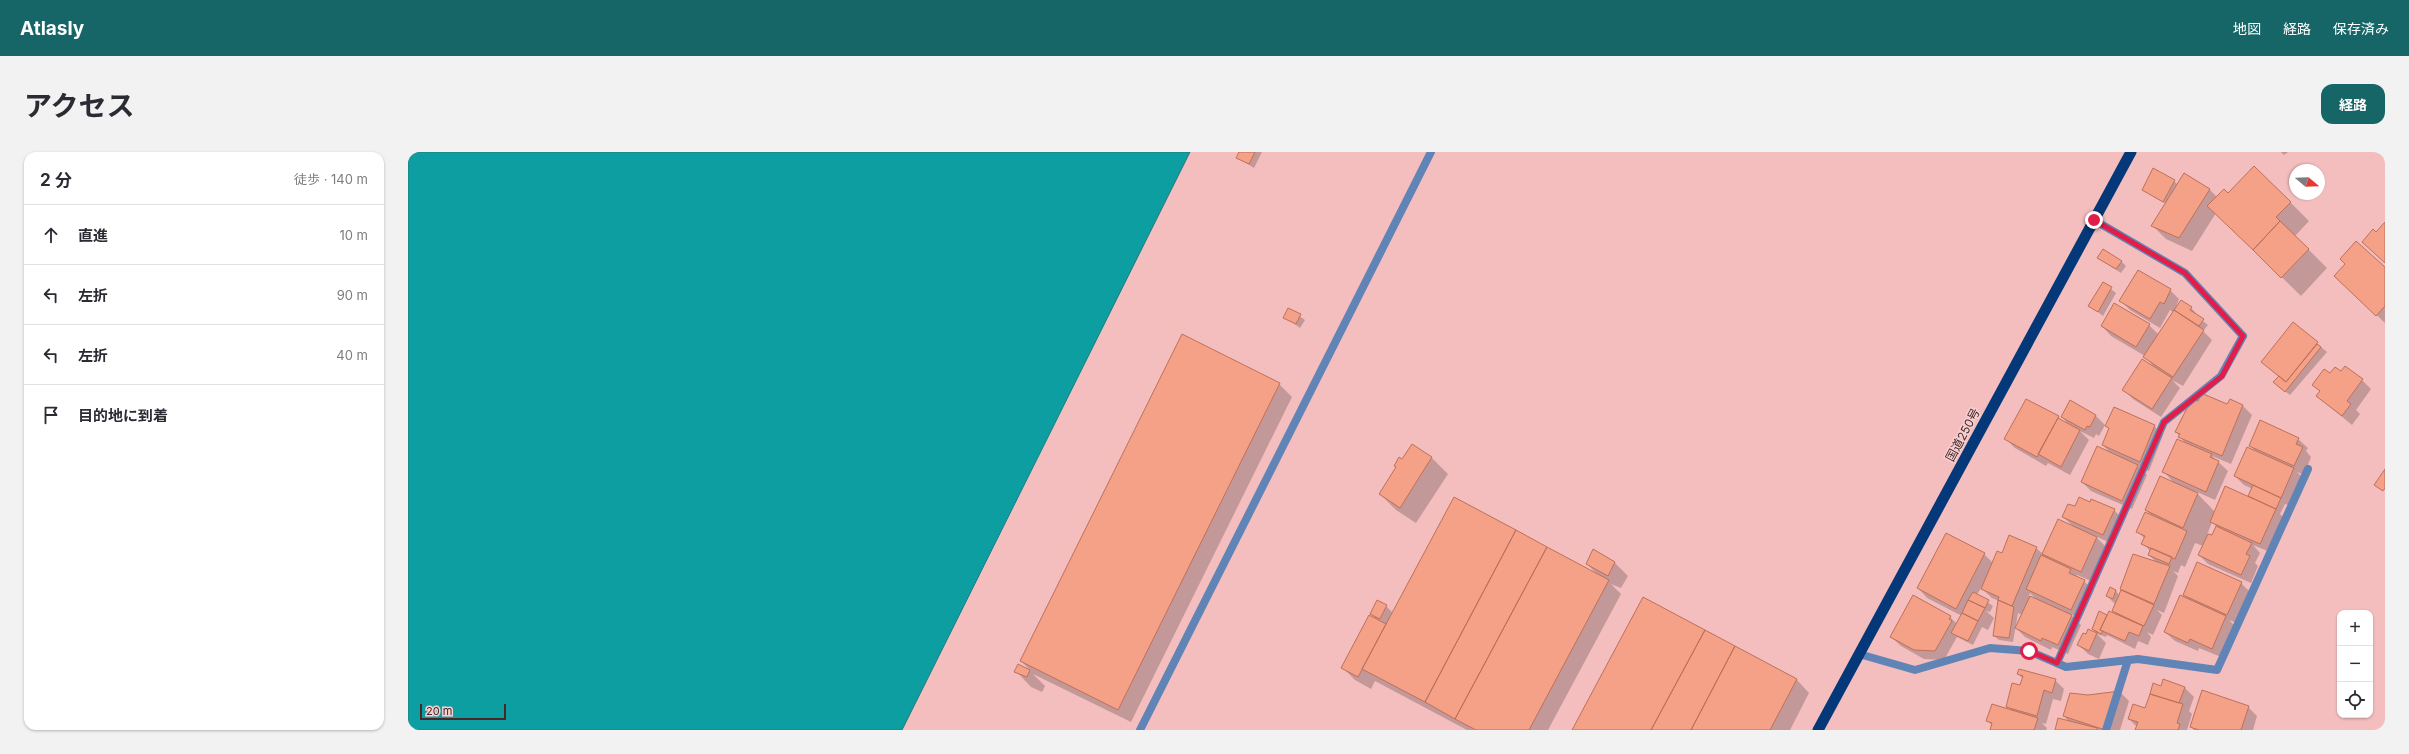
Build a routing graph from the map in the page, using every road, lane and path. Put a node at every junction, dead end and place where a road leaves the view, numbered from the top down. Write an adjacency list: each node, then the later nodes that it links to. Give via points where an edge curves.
1 (1430, 152): 8 (street)
2 (2131, 152): 3 (highway, 国道250号)
3 (2094, 220): 5 (highway, 国道250号); 7 (street, via 2185,273 2243,336 2222,376 2164,422)
4 (2308, 469): 6 (street, via 2217,670 2138,659)
5 (1859, 654): 7 (street, via 1915,670 1990,648 2029,651); 9 (highway, 国道250号)
6 (2128, 660): 7 (street, via 2066,667); 10 (street)
7 (2057, 663)
8 (1140, 730)
9 (1818, 730)
10 (2106, 730)

